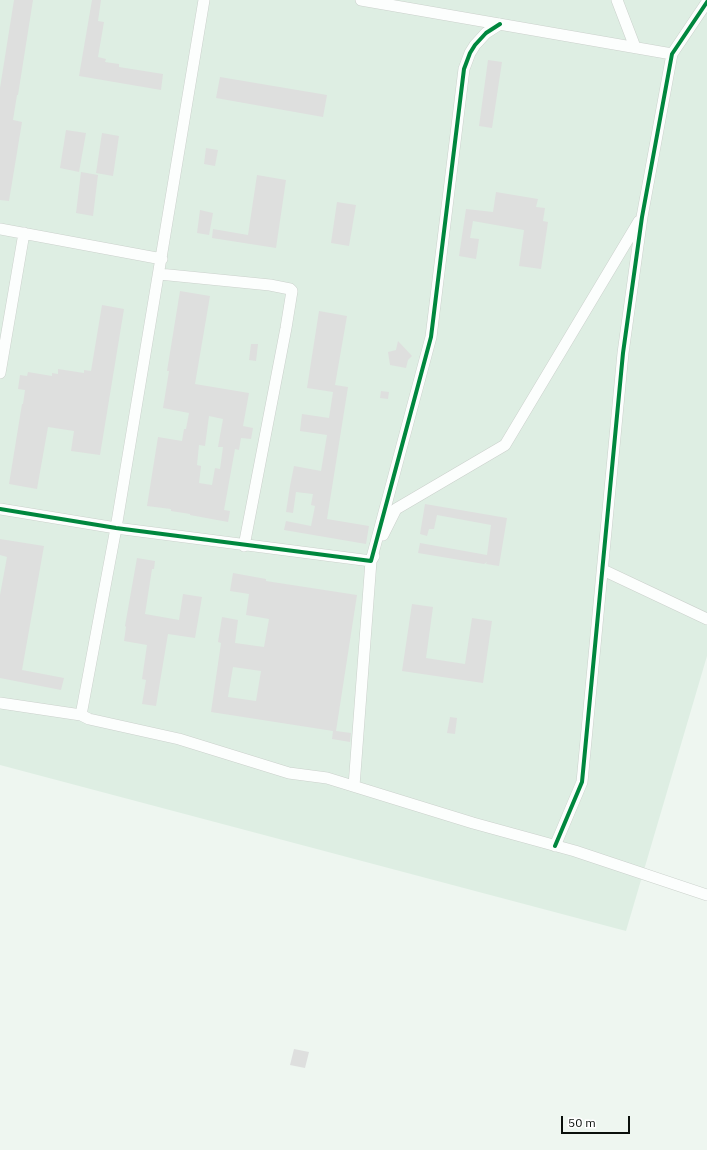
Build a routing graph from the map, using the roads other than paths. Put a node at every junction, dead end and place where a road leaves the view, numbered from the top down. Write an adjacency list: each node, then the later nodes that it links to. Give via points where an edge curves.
1 (204, 0): 12 (street)
2 (361, 0): 6 (street)
3 (617, 0): 7 (street)
4 (707, 2): 5 (street)
5 (702, 13): 8 (street)
6 (500, 24): 7 (street); 18 (street, via 486,33 475,45 464,70 431,337)
7 (635, 47): 8 (street)
8 (672, 54): 9 (street)
9 (642, 217): 18 (street, via 505,445 396,509); 19 (street, via 623,353)
10 (0, 229): 11 (street)
11 (24, 233): 12 (street); 14 (street)
12 (162, 258): 13 (street)
13 (159, 274): 16 (street); 17 (street, via 270,285 292,291)
14 (0, 373)
15 (0, 509): 16 (street)
16 (116, 528): 17 (street); 22 (street)
17 (244, 546): 18 (street)
18 (371, 561): 23 (street)
19 (603, 570): 20 (street); 24 (street, via 582,782)
20 (707, 619)
21 (0, 703): 22 (street)
22 (81, 715): 23 (street, via 179,739 289,773 327,778)
23 (354, 786): 24 (street)
24 (555, 846): 25 (street)
25 (707, 895)

